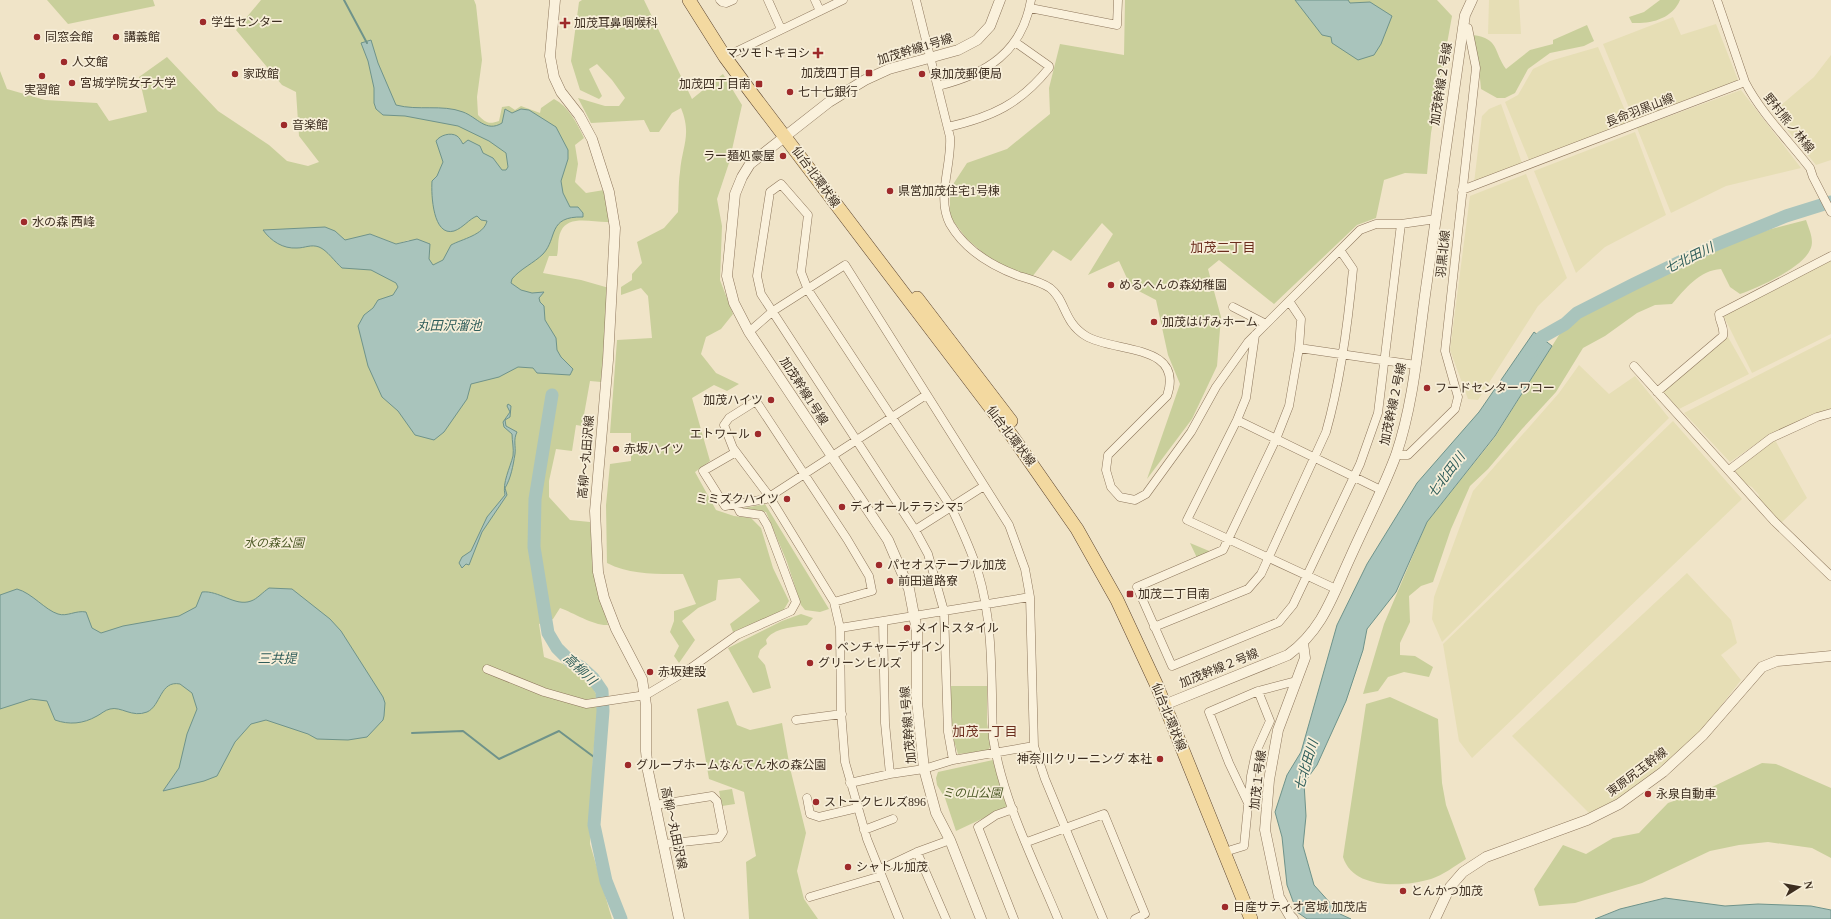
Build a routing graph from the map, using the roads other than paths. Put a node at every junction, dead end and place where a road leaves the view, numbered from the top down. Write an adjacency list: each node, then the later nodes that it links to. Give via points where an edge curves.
1 (555, 0): 81 (street, 高柳～丸田沢線, via 550,56 554,77 592,139 609,192 615,228 608,360 595,511 598,572 604,598 616,629 642,679)
2 (689, 0): 19 (main road, 仙台北環状線)
3 (698, 0): 19 (main road, 仙台北環状線)
4 (720, 0): 5 (street, via 726,3)
5 (733, 0)
6 (768, 0): 17 (street)
7 (815, 0): 15 (street)
8 (842, 0): 15 (street)
9 (916, 0): 20 (street)
10 (1000, 0): 20 (street, 加茂幹線1号線, via 990,26 977,40 958,50)
11 (1118, 0): 14 (street, via 1117,25)
12 (1472, 0): 16 (street, 加茂幹線２号線, via 1465,15)
13 (1717, 0): 21 (street)
14 (1030, 4): 18 (street, via 1024,26)
15 (820, 11): 17 (street)
16 (1463, 28): 25 (street, 羽黒北線, via 1468,28 1476,68); 27 (street, 加茂幹線２号線)
17 (782, 30): 19 (street)
18 (1015, 42): 22 (street, via 996,62 980,72); 23 (street, via 1049,68 1030,90 1003,109 977,120)
19 (729, 55): 24 (main road, 仙台北環状線)
20 (931, 57): 22 (street); 24 (street, 加茂幹線1号線, via 889,69 865,80)
21 (1746, 82): 25 (street, 長命羽黒山線); 26 (street, 野村熊ノ林線, via 1756,102 1810,168)
22 (938, 86): 23 (street)
23 (948, 127): 37 (street, via 950,152 944,203 951,224 963,240 993,265 1053,290 1069,321 1084,334 1099,342 1153,355 1169,371 1170,385 1166,396 1108,455 1106,470 1111,487 1120,497 1135,500 1146,494 1191,432 1216,387)
24 (788, 133): 36 (street, 加茂幹線1号線, via 750,164 735,194 727,276 734,303); 82 (main road, 仙台北環状線, via 1077,529 1107,581 1157,686)
25 (1462, 190): 51 (street, 羽黒北線, via 1445,351 1458,397 1455,409 1408,455)
26 (1831, 212)
27 (1436, 219): 28 (street); 41 (street, 加茂幹線２号線)
28 (1401, 224): 29 (street, via 1376,224 1360,230); 40 (street)
29 (1340, 250): 32 (street); 39 (street, via 1353,269)
30 (1831, 256): 43 (street, via 1719,314 1724,330 1722,336)
31 (808, 290): 34 (street); 34 (street, via 801,272 808,215 781,184 770,192 757,276 761,294); 44 (street, via 845,265); 46 (street)
32 (1289, 301): 35 (street); 38 (street, via 1301,319)
33 (1233, 307): 35 (street)
34 (773, 311): 36 (street); 49 (street)
35 (1266, 324): 37 (street)
36 (749, 332): 52 (street, 加茂幹線1号線)
37 (1255, 335): 47 (street, via 1246,398)
38 (1299, 348): 39 (street); 48 (street, via 1289,406)
39 (1342, 354): 40 (street); 53 (street, via 1333,409)
40 (1386, 359): 41 (street); 56 (street, via 1378,412)
41 (1416, 365): 51 (street, 加茂幹線２号線)
42 (1634, 366): 43 (street)
43 (1657, 392): 54 (street)
44 (926, 395): 46 (street); 57 (street)
45 (1831, 413): 54 (street, via 1817,416 1771,438)
46 (892, 417): 49 (street); 61 (street)
47 (1237, 420): 48 (street); 63 (street, via 1187,520)
48 (1276, 439): 53 (street); 63 (street)
49 (857, 441): 52 (street); 62 (street)
50 (736, 452): 55 (street, via 724,425 728,418 756,401); 59 (street); 60 (street, via 703,471 725,506)
51 (1396, 455): 58 (street, 加茂幹線２号線)
52 (832, 458): 55 (street); 72 (street, 加茂幹線1号線, via 888,540 909,589)
53 (1315, 458): 56 (street); 64 (street)
54 (1729, 470): 66 (street, via 1774,521)
55 (804, 475): 59 (street); 69 (street, via 858,558 868,576 872,591)
56 (1354, 476): 58 (street); 65 (street)
57 (984, 486): 61 (street); 68 (street, via 1009,525 1025,569)
58 (1381, 490): 67 (street, 加茂幹線２号線)
59 (769, 496): 60 (street, via 766,499); 69 (street)
60 (736, 504): 81 (street, via 740,512 761,515 767,525 796,602 792,611 737,635 688,670)
61 (951, 507): 62 (street); 70 (street, via 978,572)
62 (915, 530): 71 (street, via 928,554)
63 (1227, 539): 64 (street); 74 (street, via 1223,550 1218,553 1137,587)
64 (1267, 558): 65 (street); 74 (street, via 1261,574 1248,588)
65 (1306, 576): 67 (street); 74 (street, via 1293,605 1279,622 1172,666)
66 (1831, 576)
67 (1336, 589): 76 (street, 加茂幹線２号線, via 1322,618)
68 (1030, 597): 70 (street); 85 (street)
69 (834, 602): 75 (street)
70 (985, 603): 71 (street); 86 (street)
71 (944, 611): 72 (street); 87 (street, via 948,732)
72 (915, 616): 73 (street); 88 (street, 加茂幹線1号線, via 917,702)
73 (883, 621): 75 (street); 89 (street, via 885,723)
74 (1154, 627)
75 (840, 628): 83 (street)
76 (1303, 643): 79 (street, 加茂１号線, via 1305,658); 82 (street, 加茂幹線２号線, via 1288,654)
77 (1831, 656): 117 (street, 東原尻玉幹線, via 1777,661 1762,667 1704,735 1663,772 1618,804 1587,820 1486,857 1463,872 1450,887)
78 (487, 669): 81 (street, via 544,692 586,704)
79 (1296, 681): 80 (street); 116 (street, 加茂１号線, via 1278,730 1265,830 1279,897)
80 (1258, 691): 93 (street, via 1270,722 1256,752); 93 (street, via 1209,712)
81 (646, 695): 92 (street, 高柳～丸田沢線, via 646,752)
82 (1168, 703): 102 (main road, 仙台北環状線); 114 (main road, 仙台北環状線)
83 (842, 714): 84 (street); 90 (street, via 845,762)
84 (796, 720)
85 (1034, 746): 86 (street); 97 (street)
86 (995, 753): 87 (street); 95 (street)
87 (953, 760): 88 (street)
88 (924, 769): 89 (street); 99 (street, 加茂幹線1号線, via 936,813)
89 (890, 774): 90 (street)
90 (850, 783): 94 (street)
91 (807, 798): 94 (street, via 810,814 819,817)
92 (655, 805): 101 (street, 高柳～丸田沢線); 101 (street, via 712,796 717,801 723,832 719,838)
93 (1248, 806): 102 (street, via 1244,846)
94 (857, 808): 98 (street)
95 (1013, 808): 100 (street); 110 (street, via 978,827)
96 (893, 819): 98 (street)
97 (1066, 829): 100 (street); 112 (street); 113 (street, via 1104,814 1145,914)
98 (864, 830): 104 (street)
99 (950, 840): 103 (street); 109 (street, 加茂幹線1号線)
100 (1027, 842): 111 (street)
101 (664, 844): 106 (street, 高柳～丸田沢線)
102 (1231, 850): 115 (main road, 仙台北環状線)
103 (917, 852): 104 (street); 108 (street)
104 (880, 873): 105 (street); 107 (street)
105 (810, 897)
106 (679, 919)
107 (899, 919)
108 (946, 919)
109 (981, 919)
110 (1014, 919)
111 (1058, 919)
112 (1103, 919)
113 (1135, 919)
114 (1250, 919)
115 (1259, 919)
116 (1293, 919)
117 (1435, 919)

